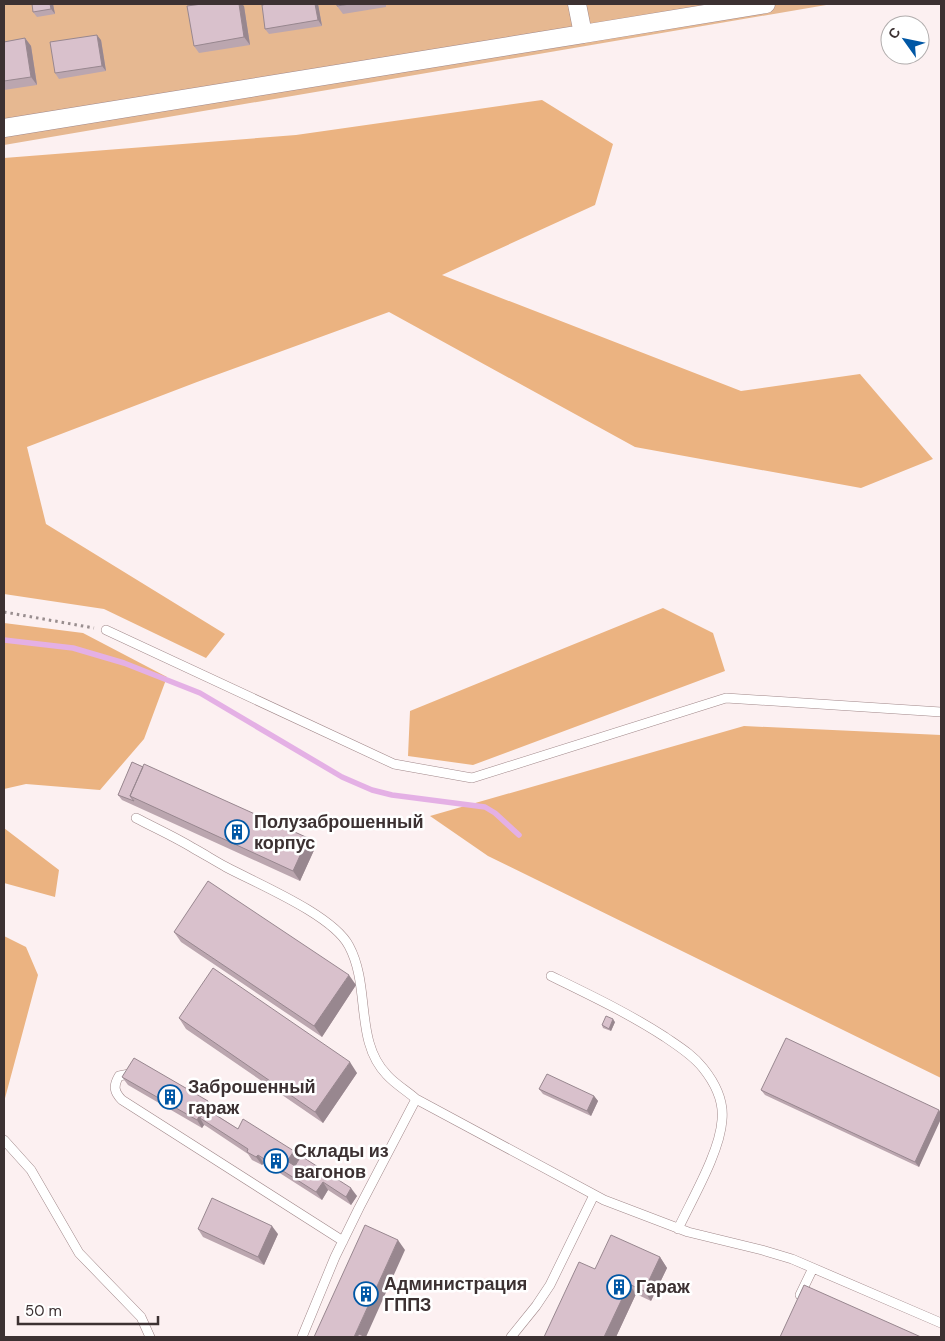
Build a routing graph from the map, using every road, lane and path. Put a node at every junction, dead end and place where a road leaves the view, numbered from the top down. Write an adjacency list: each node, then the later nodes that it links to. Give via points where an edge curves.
1 (577, 4): 3 (street)
2 (766, 4): 3 (street)
3 (583, 34): 4 (street)
4 (4, 128)
5 (4, 612): 6 (path)
6 (106, 630): 7 (lane, via 394,764 472,778 726,698)
7 (941, 712)
8 (136, 818): 11 (lane, via 292,900 336,931 348,944 362,982 366,1032 371,1049 386,1075)
9 (551, 976): 14 (lane, via 610,1004 660,1034 689,1054 714,1084 722,1101 720,1134)
10 (129, 1074): 15 (lane, via 119,1076 114,1088 122,1100)
11 (416, 1099): 13 (lane); 15 (lane)
12 (4, 1140): 19 (lane, via 31,1170 79,1253 141,1317)
13 (594, 1195): 14 (lane); 21 (lane, via 550,1285)
14 (678, 1228): 16 (lane, via 762,1250)
15 (342, 1241): 20 (lane)
16 (813, 1268): 17 (lane); 18 (lane)
17 (797, 1303)
18 (941, 1323)
19 (150, 1337)
20 (302, 1337)
21 (511, 1337)

